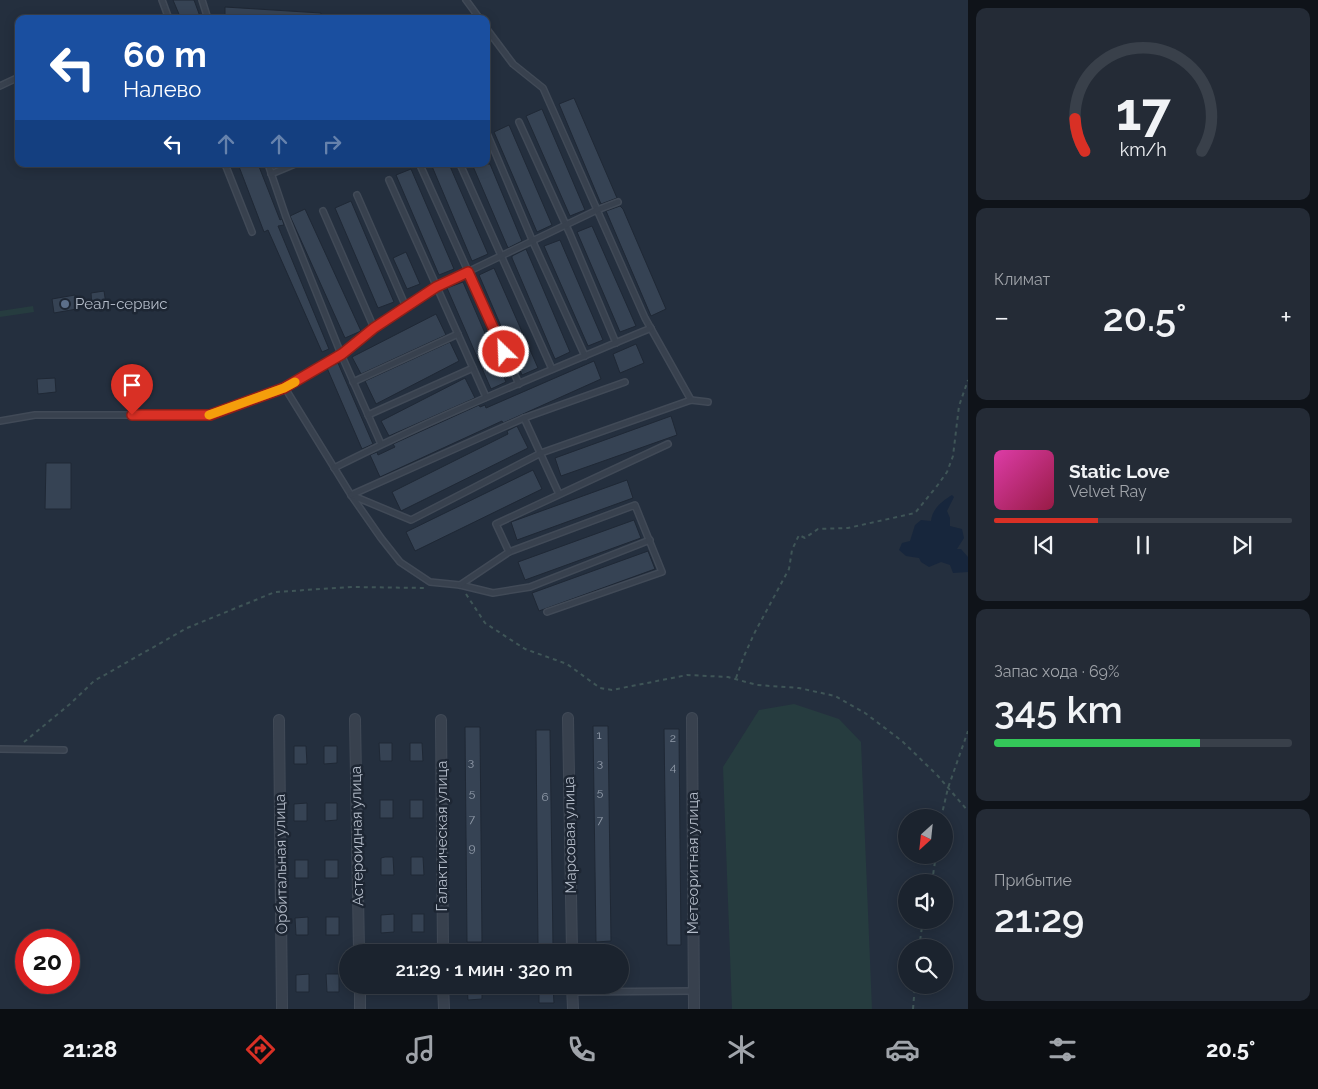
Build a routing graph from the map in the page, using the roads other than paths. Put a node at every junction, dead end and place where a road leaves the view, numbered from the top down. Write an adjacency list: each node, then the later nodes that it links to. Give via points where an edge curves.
1 (162, 0): 4 (lane)
2 (202, 0): 5 (lane)
3 (466, 0): 6 (lane)
4 (168, 15)
5 (207, 15)
6 (477, 15)
7 (490, 33): 21 (lane, via 513,64 543,88)
8 (15, 79): 9 (lane)
9 (0, 86)
10 (519, 122): 23 (lane)
11 (490, 140): 25 (lane)
12 (226, 167): 24 (lane)
13 (269, 167): 17 (lane)
14 (287, 167): 17 (lane)
15 (421, 167): 27 (lane)
16 (461, 167): 26 (lane)
17 (271, 174): 34 (lane)
18 (389, 180): 28 (lane)
19 (357, 195): 29 (lane)
20 (618, 202): 21 (lane)
21 (597, 210): 23 (lane); 31 (lane)
22 (323, 211): 30 (lane)
23 (567, 226): 25 (lane); 33 (lane)
24 (252, 232)
25 (533, 242): 26 (lane); 35 (lane)
26 (501, 257): 27 (lane); 37 (lane)
27 (468, 272): 28 (lane); 40 (lane)
28 (436, 287): 29 (lane); 32 (lane)
29 (406, 307): 30 (lane)
30 (374, 328): 34 (lane)
31 (651, 328): 33 (lane); 43 (lane)
32 (458, 334): 36 (lane); 38 (lane)
33 (616, 343): 35 (lane)
34 (342, 354): 38 (lane); 41 (lane)
35 (585, 356): 37 (lane)
36 (473, 368): 42 (lane); 45 (lane)
37 (552, 369): 40 (lane)
38 (353, 382): 45 (lane)
39 (625, 382): 46 (lane)
40 (519, 384): 42 (lane)
41 (284, 388): 47 (lane, via 210,415 36,415); 51 (lane)
42 (486, 397): 48 (lane)
43 (691, 400): 44 (lane); 50 (lane)
44 (708, 402)
45 (368, 415): 48 (lane)
46 (524, 418): 50 (lane); 53 (lane)
47 (0, 422)
48 (380, 444): 51 (lane)
49 (668, 444): 52 (lane)
50 (541, 453): 52 (lane); 53 (lane, via 411,520)
51 (334, 468): 53 (lane)
52 (559, 494): 55 (lane, via 496,524)
53 (351, 495): 56 (lane, via 400,562 430,582)
54 (650, 540): 55 (lane, via 634,505); 56 (lane, via 530,587 493,593); 57 (lane, via 662,572)
55 (510, 552): 56 (lane)
56 (460, 585)
57 (547, 612)
58 (568, 718): 67 (street, Марсовая улица)
59 (692, 718): 69 (street, Метеоритная улица)
60 (279, 720): 73 (street, Орбитальная улица)
61 (355, 720): 65 (street, Астероидная улица)
62 (441, 720): 66 (street, Галактическая улица)
63 (0, 749): 64 (lane)
64 (64, 750)
65 (359, 944)
66 (443, 944)
67 (572, 944)
68 (629, 989): 69 (lane)
69 (694, 991): 77 (street, Метеоритная улица)
70 (360, 994): 74 (street)
71 (443, 994): 75 (street)
72 (573, 994): 76 (street)
73 (282, 1009)
74 (360, 1009)
75 (444, 1009)
76 (573, 1009)
77 (694, 1009)

